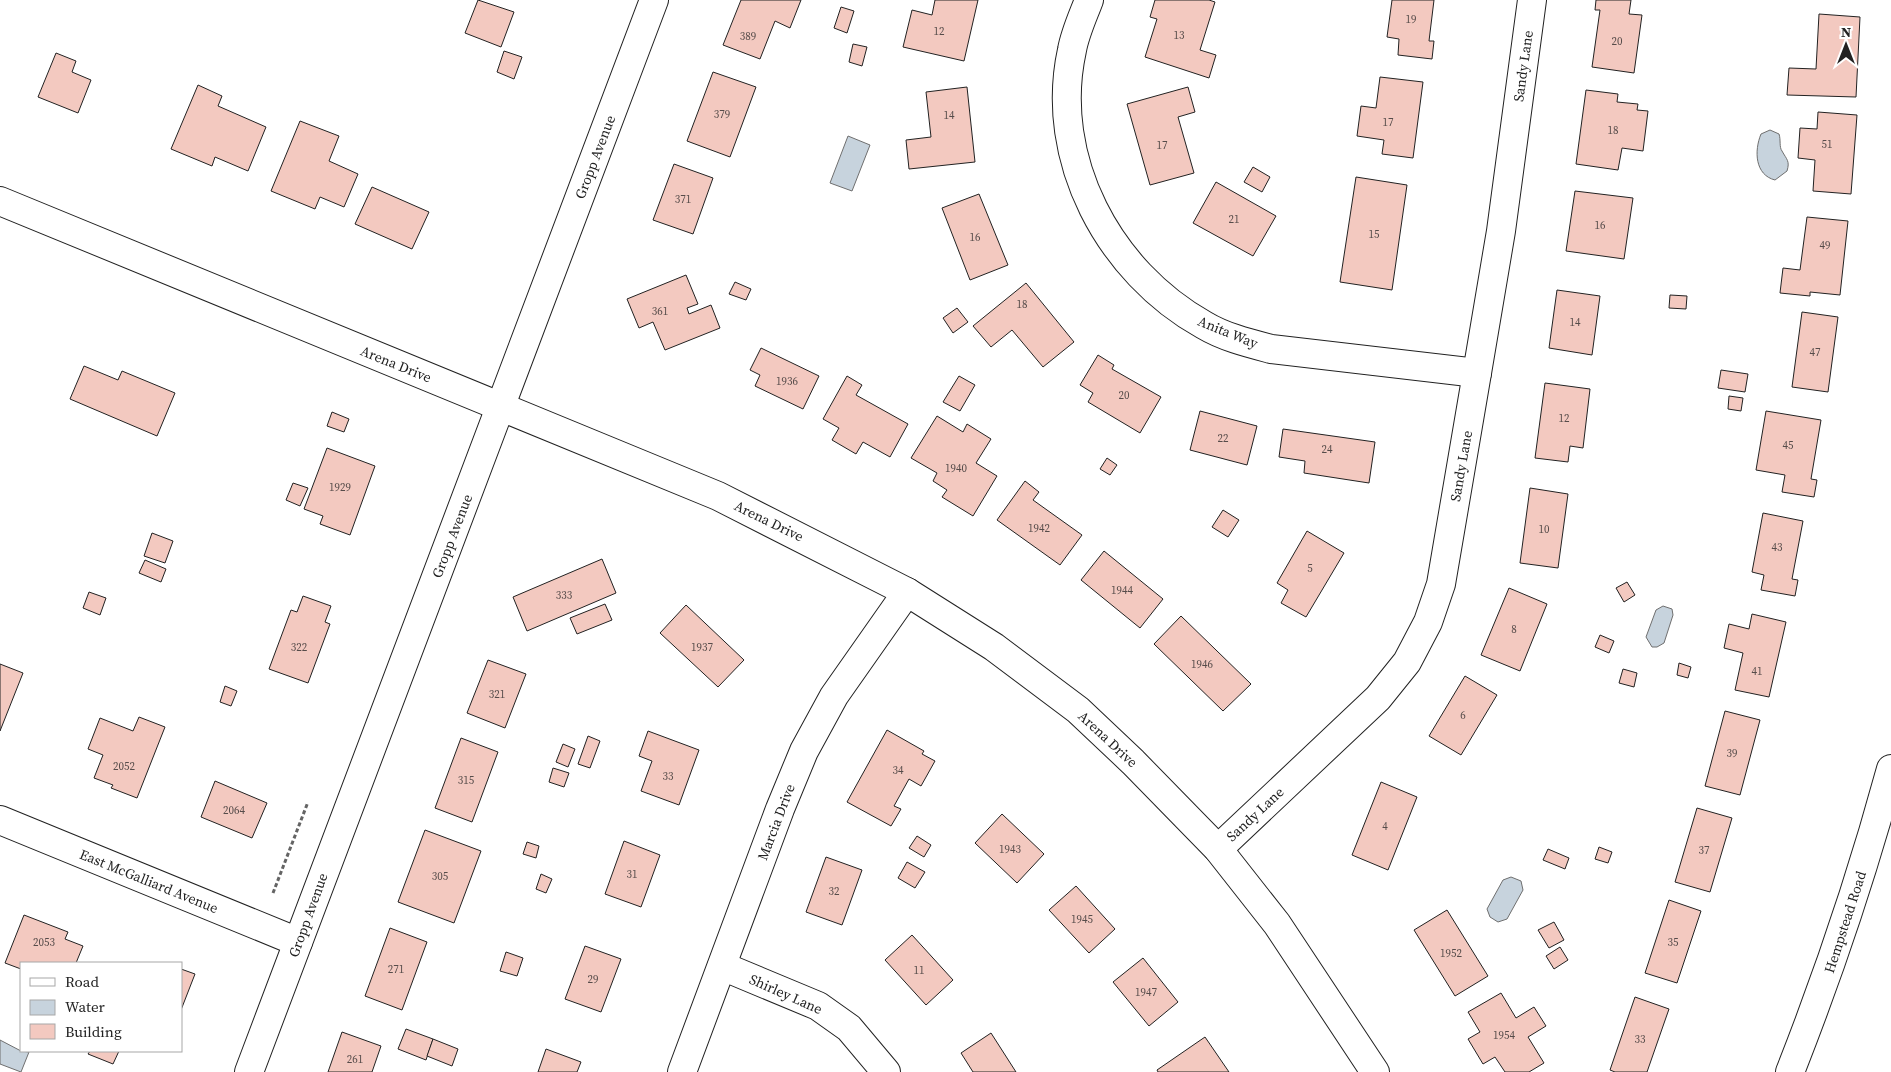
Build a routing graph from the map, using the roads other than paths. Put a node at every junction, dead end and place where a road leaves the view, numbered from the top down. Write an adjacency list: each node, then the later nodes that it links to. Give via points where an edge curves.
1 (654, 0): 6 (street, Gropp Avenue)
2 (1089, 0): 5 (street, Anita Way, via 1072,50 1067,99 1071,144 1083,187 1102,228 1128,264 1163,298 1204,326 1246,343)
3 (1532, 0): 5 (street, Sandy Lane, via 1501,231)
4 (0, 201): 6 (street, Arena Drive)
5 (1477, 373): 10 (street, Sandy Lane, via 1441,584 1428,622 1411,654 1378,698)
6 (501, 408): 7 (street, Arena Drive, via 718,496); 11 (street, Gropp Avenue)
7 (907, 592): 10 (street, Arena Drive, via 994,647 1078,710); 12 (street, Marcia Drive, via 834,696 804,751)
8 (1891, 769): 17 (street, Hempstead Road, via 1830,969)
9 (0, 820): 11 (street, East McGalliard Avenue)
10 (1218, 849): 16 (street, Arena Drive, via 1277,924)
11 (298, 942): 13 (street, Gropp Avenue)
12 (722, 966): 14 (street, Marcia Drive); 15 (street, Shirley Lane, via 818,1006 849,1028)
13 (249, 1072)
14 (682, 1072)
15 (886, 1072)
16 (1375, 1072)
17 (1790, 1072)

